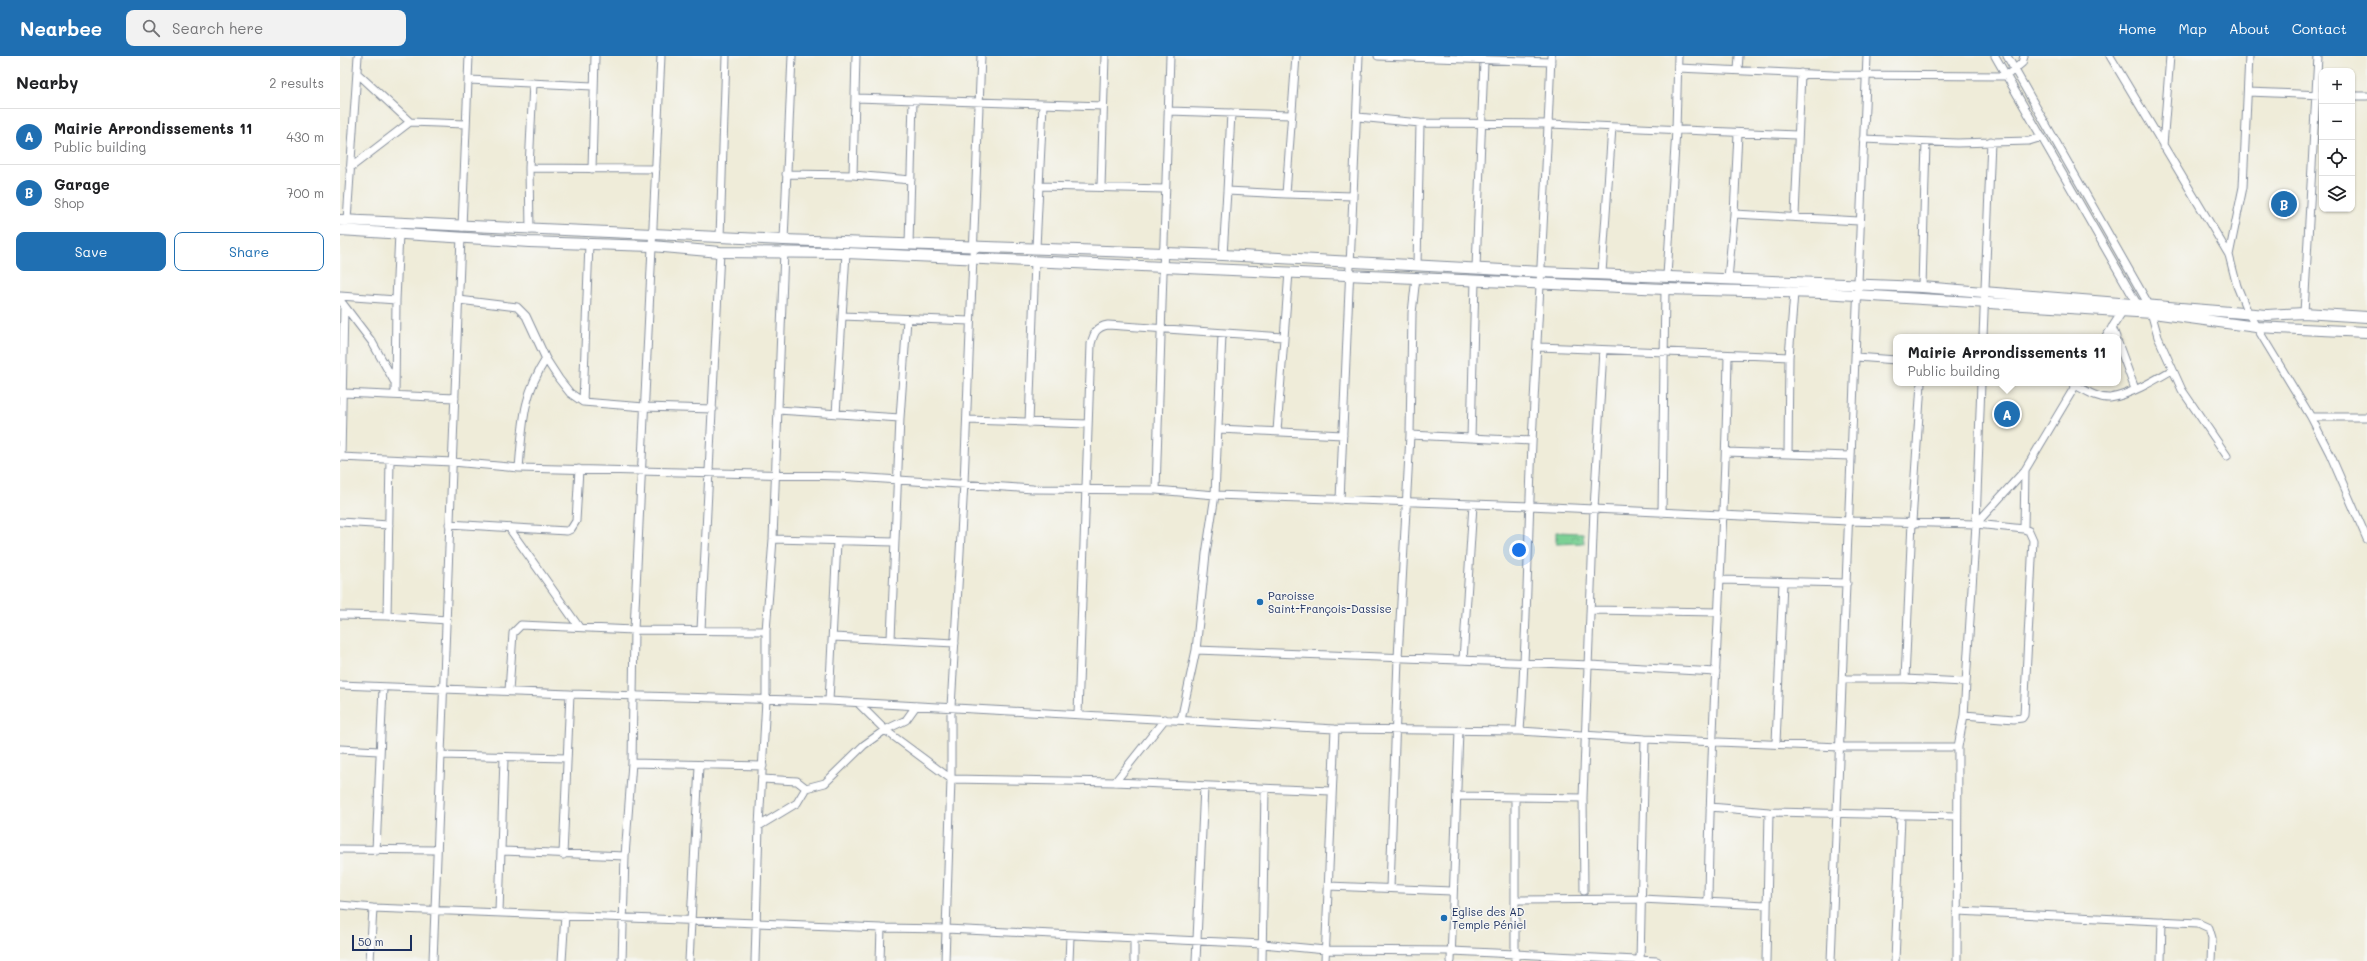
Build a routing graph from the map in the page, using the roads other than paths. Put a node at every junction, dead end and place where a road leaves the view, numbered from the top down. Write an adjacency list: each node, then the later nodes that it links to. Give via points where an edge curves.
1 (358, 56): 29 (street)
2 (469, 56): 33 (street)
3 (595, 56): 35 (street)
4 (661, 56): 66 (street)
5 (726, 56): 85 (street)
6 (792, 56): 67 (street)
7 (856, 56): 40 (street)
8 (981, 56): 42 (street)
9 (1105, 56): 44 (street)
10 (1170, 56): 45 (street)
11 (1296, 56): 47 (street)
12 (1359, 56): 48 (street)
13 (1378, 56): 25 (street)
14 (1678, 56): 26 (street)
15 (1739, 56): 27 (street)
16 (1867, 56): 31 (street)
17 (1995, 56): 32 (street)
18 (2007, 56): 28 (street)
19 (2024, 56): 28 (street)
20 (2110, 56): 62 (street)
21 (2170, 56): 62 (street)
22 (2249, 56): 36 (street)
23 (2318, 56): 37 (street)
24 (1551, 59): 25 (street); 53 (street)
25 (1484, 61): 52 (street)
26 (1678, 68): 27 (street); 55 (street)
27 (1738, 70): 30 (street)
28 (2015, 71): 32 (street); 124 (street)
29 (357, 73): 49 (street); 63 (street)
30 (1802, 73): 31 (street); 57 (street)
31 (1866, 74): 32 (street); 59 (street)
32 (2006, 76): 58 (street)
33 (468, 80): 34 (street); 51 (street)
34 (533, 83): 35 (street); 64 (street)
35 (593, 86): 65 (street)
36 (2248, 92): 37 (street); 97 (street, via 2243,187)
37 (2319, 95): 127 (street)
38 (2355, 96): 39 (street)
39 (2367, 96)
40 (856, 98): 41 (street); 68 (street)
41 (913, 101): 42 (street); 69 (street)
42 (981, 103): 43 (street); 89 (street)
43 (1043, 105): 44 (street); 70 (street)
44 (1103, 106): 71 (street)
45 (1169, 111): 46 (street); 72 (street)
46 (1231, 113): 47 (street); 73 (street)
47 (1291, 115): 74 (street)
48 (1358, 117): 50 (street); 75 (street)
49 (410, 122): 51 (street); 63 (street)
50 (1420, 123): 52 (street); 101 (street)
51 (465, 124): 82 (street)
52 (1482, 124): 53 (street); 103 (street)
53 (1550, 124): 54 (street); 105 (street)
54 (1612, 127): 55 (street); 106 (street)
55 (1676, 130): 56 (street); 108 (street)
56 (1738, 134): 57 (street); 76 (street)
57 (1797, 135): 77 (street)
58 (2042, 137): 60 (street, via 2029,141); 123 (street)
59 (1863, 138): 61 (street); 79 (street)
60 (1991, 141): 61 (street); 119 (street)
61 (1926, 142): 114 (street)
62 (2164, 146): 97 (street)
63 (350, 168): 78 (street)
64 (529, 168): 65 (street); 81 (street)
65 (592, 169): 66 (street)
66 (656, 170): 84 (street)
67 (786, 174): 68 (street); 86 (street)
68 (853, 175): 69 (street)
69 (911, 180): 88 (street)
70 (1038, 186): 71 (street); 91 (street)
71 (1100, 187): 72 (street)
72 (1165, 190): 95 (street)
73 (1227, 191): 74 (street); 96 (street)
74 (1286, 194): 75 (street)
75 (1353, 196): 100 (street)
76 (1734, 214): 77 (street); 110 (street)
77 (1795, 216): 79 (street)
78 (344, 220): 82 (main road)
79 (1859, 221): 113 (street)
80 (340, 230): 83 (main road)
81 (530, 230): 82 (main road); 84 (main road)
82 (461, 232): 83 (main road); 87 (main road); 121 (street)
83 (399, 233): 120 (street)
84 (653, 233): 85 (main road); 90 (street)
85 (720, 237): 86 (main road)
86 (784, 240): 88 (main road)
87 (589, 244): 90 (main road); 160 (street)
88 (910, 244): 89 (main road)
89 (973, 245): 91 (main road); 98 (street)
90 (652, 246): 93 (main road); 161 (street)
91 (1036, 247): 95 (main road)
92 (784, 251): 93 (main road); 94 (main road); 163 (street)
93 (720, 252): 162 (street)
94 (846, 253): 98 (main road); 128 (street)
95 (1164, 253): 96 (main road); 102 (street)
96 (1223, 255): 100 (main road)
97 (2229, 255): 126 (street, via 2237,286)
98 (973, 260): 99 (main road); 131 (street)
99 (1035, 262): 102 (main road); 169 (street)
100 (1351, 262): 101 (main road); 107 (street)
101 (1417, 265): 103 (main road)
102 (1164, 268): 104 (main road); 134 (street)
103 (1476, 268): 105 (main road)
104 (1289, 272): 107 (main road); 140 (street)
105 (1541, 272): 106 (main road); 112 (street)
106 (1602, 273): 108 (main road)
107 (1351, 276): 109 (main road); 173 (street)
108 (1666, 276): 110 (main road)
109 (1416, 277): 111 (main road); 174 (street, via 1412,313)
110 (1728, 279): 113 (main road)
111 (1475, 280): 112 (main road); 175 (street)
112 (1541, 283): 115 (main road); 141 (street)
113 (1858, 285): 114 (main road); 118 (street)
114 (1922, 287): 119 (main road)
115 (1666, 289): 116 (main road); 143 (street)
116 (1794, 293): 118 (main road); 146 (street)
117 (340, 296): 120 (street)
118 (1857, 296): 119 (main road); 147 (street)
119 (1985, 299): 123 (main road); 125 (main road); 137 (street)
120 (396, 300): 151 (street)
121 (460, 300): 148 (street, via 517,306 526,316); 159 (street)
122 (342, 304): 151 (street, via 372,342); 157 (street)
123 (2139, 308): 124 (main road); 125 (main road)
124 (2151, 309): 126 (main road); 133 (main road); 150 (street, via 2158,337)
125 (2122, 312): 132 (street)
126 (2248, 312): 127 (main road, via 2267,315); 133 (street)
127 (2304, 313): 129 (main road)
128 (842, 316): 130 (street); 164 (street)
129 (2367, 317)
130 (907, 319): 131 (street); 167 (street)
131 (970, 321): 168 (street)
132 (2112, 327): 138 (street); 139 (street)
133 (2256, 327): 135 (main road); 165 (street)
134 (1160, 330): 136 (street); 170 (street, via 1108,325 1097,329 1091,344); 193 (street)
135 (2367, 332)
136 (1222, 334): 140 (street); 171 (street)
137 (1983, 334)
138 (2108, 334)
139 (2115, 334)
140 (1283, 337): 172 (street)
141 (1539, 347): 142 (street); 176 (street)
142 (1603, 350): 143 (street); 199 (street)
143 (1664, 351): 145 (street); 200 (street)
144 (2121, 352): 156 (street)
145 (1728, 354): 146 (street); 177 (street)
146 (1789, 356): 178 (street)
147 (1856, 357): 149 (street); 179 (street)
148 (546, 359): 160 (street, via 570,393); 184 (street, via 534,378 526,403)
149 (1893, 360)
150 (2172, 370): 156 (street, via 2149,384); 180 (street, via 2182,390)
151 (394, 381): 158 (street)
152 (1921, 386): 204 (street)
153 (1981, 386): 206 (street)
154 (2075, 386): 186 (street)
155 (2079, 386): 156 (street, via 2095,395 2110,398)
156 (2134, 389)
157 (343, 393): 158 (street); 181 (street)
158 (395, 395): 159 (street)
159 (455, 398): 183 (street)
160 (583, 402): 161 (street)
161 (644, 407): 162 (street); 187 (street)
162 (712, 409): 188 (street)
163 (778, 410): 164 (street); 189 (street)
164 (836, 414): 167 (street)
165 (2310, 416): 166 (street); 210 (street, via 2330,454)
166 (2367, 417)
167 (900, 418): 190 (street)
168 (967, 420): 169 (street); 191 (street)
169 (1029, 422): 170 (street)
170 (1088, 424): 192 (street)
171 (1219, 429): 172 (street); 194 (street)
172 (1277, 432): 173 (street)
173 (1343, 435): 195 (street)
174 (1410, 435): 175 (street); 196 (street)
175 (1470, 438): 176 (street)
176 (1532, 441): 198 (street)
177 (1726, 452): 178 (street); 201 (street)
178 (1788, 454): 179 (street)
179 (1850, 456): 202 (street)
180 (2227, 456)
181 (340, 458): 182 (street)
182 (390, 460): 183 (street); 207 (street)
183 (453, 462): 184 (street); 205 (street)
184 (519, 468): 185 (street)
185 (579, 469): 187 (street); 208 (street, via 576,521 571,529 567,531)
186 (2024, 470): 206 (street); 209 (street)
187 (642, 471): 188 (street); 223 (street)
188 (709, 472): 189 (street); 224 (street)
189 (775, 475): 190 (street); 211 (street)
190 (898, 479): 191 (street); 213 (street)
191 (964, 483): 192 (street, via 1033,489); 228 (street)
192 (1088, 490): 193 (street); 249 (street)
193 (1156, 490): 194 (street)
194 (1215, 496): 195 (street); 229 (street)
195 (1340, 500): 196 (street)
196 (1407, 503): 197 (street); 230 (street)
197 (1473, 505): 198 (street); 231 (street)
198 (1530, 506): 199 (street); 232 (street)
199 (1594, 509): 200 (street); 217 (street)
200 (1662, 512): 201 (street)
201 (1723, 515): 202 (street); 214 (street)
202 (1848, 521): 204 (street); 216 (street)
203 (340, 522): 207 (street)
204 (1912, 522): 206 (street); 236 (street)
205 (449, 524): 208 (street); 221 (street)
206 (1976, 524): 209 (street); 237 (street)
207 (389, 525): 220 (street)
208 (509, 528): 222 (street)
209 (2024, 529): 250 (street, via 2034,540 2024,715 2014,720)
210 (2367, 538)
211 (773, 539): 212 (street); 225 (street)
212 (836, 542): 213 (street); 226 (street)
213 (894, 542): 227 (street)
214 (1720, 580): 215 (street); 218 (street)
215 (1783, 582): 216 (street); 261 (street)
216 (1847, 583): 235 (street)
217 (1591, 610): 218 (street); 233 (street)
218 (1719, 612): 234 (street)
219 (340, 615): 220 (street)
220 (387, 616): 221 (street)
221 (447, 620): 240 (street)
222 (580, 627): 223 (street); 241 (street, via 518,626 513,634)
223 (634, 630): 224 (street); 243 (street)
224 (701, 630): 225 (street)
225 (766, 631): 244 (street)
226 (833, 638): 227 (street); 245 (street)
227 (891, 639): 228 (street)
228 (955, 643): 248 (street)
229 (1196, 650): 230 (street); 252 (street)
230 (1398, 658): 231 (street); 254 (street)
231 (1463, 660): 232 (street)
232 (1525, 664): 233 (street); 257 (street)
233 (1590, 665): 234 (street); 258 (street)
234 (1716, 672): 260 (street)
235 (1842, 679): 236 (street); 262 (street)
236 (1905, 679): 237 (street)
237 (1964, 682): 250 (street)
238 (340, 685): 239 (street)
239 (383, 687): 240 (street); 265 (street)
240 (442, 688): 241 (street); 266 (street)
241 (509, 691): 242 (street)
242 (570, 694): 243 (street); 268 (street)
243 (634, 696): 244 (street); 269 (street)
244 (766, 700): 245 (street); 271 (street)
245 (829, 700): 246 (street)
246 (859, 704): 247 (street); 255 (street)
247 (916, 706): 248 (street); 255 (street, via 906,720)
248 (951, 706): 249 (street); 273 (street)
249 (1078, 714): 251 (street)
250 (1964, 715): 263 (street)
251 (1164, 719): 252 (street); 274 (street)
252 (1181, 720): 253 (street)
253 (1336, 729): 254 (street); 278 (street)
254 (1397, 729): 256 (street); 295 (street)
255 (885, 730): 273 (street); 276 (street, via 864,745 825,783)
256 (1459, 730): 257 (street); 279 (street)
257 (1520, 731): 258 (street)
258 (1586, 736): 259 (street); 281 (street)
259 (1645, 739): 260 (street); 298 (street)
260 (1711, 741): 261 (street); 282 (street)
261 (1776, 743): 262 (street)
262 (1840, 747): 263 (street); 284 (street)
263 (1958, 747): 286 (street)
264 (340, 749): 265 (street)
265 (380, 751): 290 (street)
266 (442, 755): 267 (street); 289 (street)
267 (504, 758): 268 (street); 291 (street)
268 (567, 758): 292 (street)
269 (632, 763): 270 (street); 293 (street)
270 (699, 766): 271 (street); 310 (street)
271 (762, 766): 272 (street)
272 (762, 779): 276 (street, via 797,781); 287 (street)
273 (951, 779): 274 (street); 313 (street)
274 (1116, 782): 275 (street)
275 (1204, 787): 277 (street); 316 (street)
276 (806, 788): 287 (street, via 797,803)
277 (1264, 790): 278 (street); 317 (street)
278 (1332, 791): 294 (street)
279 (1459, 796): 280 (street); 296 (street)
280 (1515, 798): 281 (street); 299 (street)
281 (1583, 798): 297 (street)
282 (1710, 807): 283 (street); 300 (street)
283 (1768, 812): 284 (street); 302 (street)
284 (1835, 813): 285 (street); 338 (street)
285 (1901, 816): 286 (street); 339 (street)
286 (1957, 816): 305 (street)
287 (759, 826): 311 (street)
288 (340, 849): 290 (street)
289 (436, 850): 290 (street); 304 (street)
290 (376, 851)
291 (503, 851): 292 (street); 306 (street)
292 (563, 854): 293 (street)
293 (625, 856): 308 (street)
294 (1328, 886): 295 (street); 318 (street)
295 (1390, 888): 296 (street)
296 (1452, 891): 319 (street)
297 (1584, 891)
298 (1641, 899): 299 (street); 300 (street); 321 (street)
299 (1516, 900): 320 (street)
300 (1708, 903): 302 (street)
301 (340, 905): 303 (street)
302 (1766, 905): 337 (street)
303 (373, 908): 304 (street); 322 (street)
304 (433, 910): 306 (street); 323 (street)
305 (1958, 911): 309 (street); 340 (street)
306 (499, 912): 307 (street)
307 (564, 915): 308 (street); 324 (street)
308 (623, 918): 310 (street); 325 (street)
309 (2162, 920): 341 (street); 342 (street, via 2198,923 2209,928 2212,938)
310 (691, 921): 311 (street); 326 (street)
311 (756, 923): 312 (street); 327 (street)
312 (881, 928): 313 (street); 328 (street)
313 (946, 929): 314 (street); 329 (street)
314 (1070, 936): 315 (street); 330 (street)
315 (1134, 939): 316 (street); 331 (street)
316 (1198, 940): 317 (street); 332 (street)
317 (1263, 944): 318 (street); 333 (street)
318 (1325, 950): 319 (street); 334 (street)
319 (1452, 952): 320 (street); 335 (street)
320 (1515, 958): 321 (street)
321 (1640, 960): 336 (street)
322 (370, 961)
323 (433, 961)
324 (562, 961)
325 (622, 961)
326 (688, 961)
327 (755, 961)
328 (880, 961)
329 (945, 961)
330 (1069, 961)
331 (1134, 961)
332 (1196, 961)
333 (1262, 961)
334 (1325, 961)
335 (1451, 961)
336 (1657, 961)
337 (1766, 961)
338 (1830, 961)
339 (1895, 961)
340 (1957, 961)
341 (2161, 961)
342 (2211, 961)

